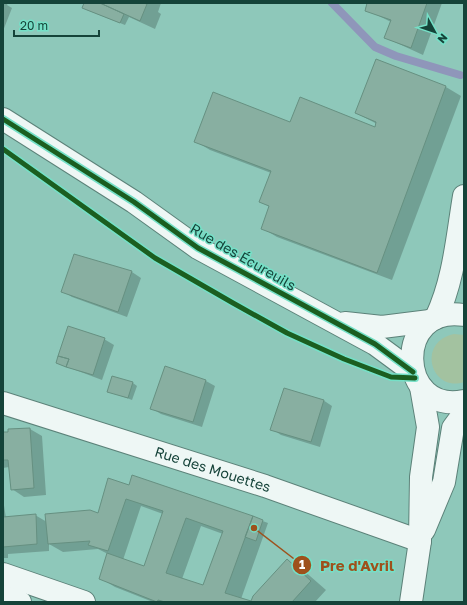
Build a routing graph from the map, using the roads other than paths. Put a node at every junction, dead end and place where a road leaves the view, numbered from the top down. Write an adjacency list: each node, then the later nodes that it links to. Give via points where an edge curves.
1 (3, 119): 5 (street, Rue des Écureuils, via 134,202 198,248 282,292)
2 (464, 196): 4 (street, via 452,273 446,295)
3 (464, 315): 4 (street, Rue des Écureuils, via 451,314)
4 (433, 320): 5 (street, Rue des Écureuils, via 382,327); 6 (street, via 417,335 413,344 411,362)
5 (332, 322): 6 (street, Rue des Écureuils, via 375,344)
6 (417, 379): 7 (street, Rue des Écureuils, via 427,393 451,402); 10 (street, via 428,427 420,477)
7 (464, 401)
8 (3, 403): 10 (street, Rue des Mouettes, via 265,486)
9 (464, 413): 10 (street, via 453,428 444,482)
10 (420, 540): 15 (street)
11 (3, 574): 14 (street)
12 (3, 596): 13 (street)
13 (20, 602)
14 (84, 602)
15 (411, 602)

